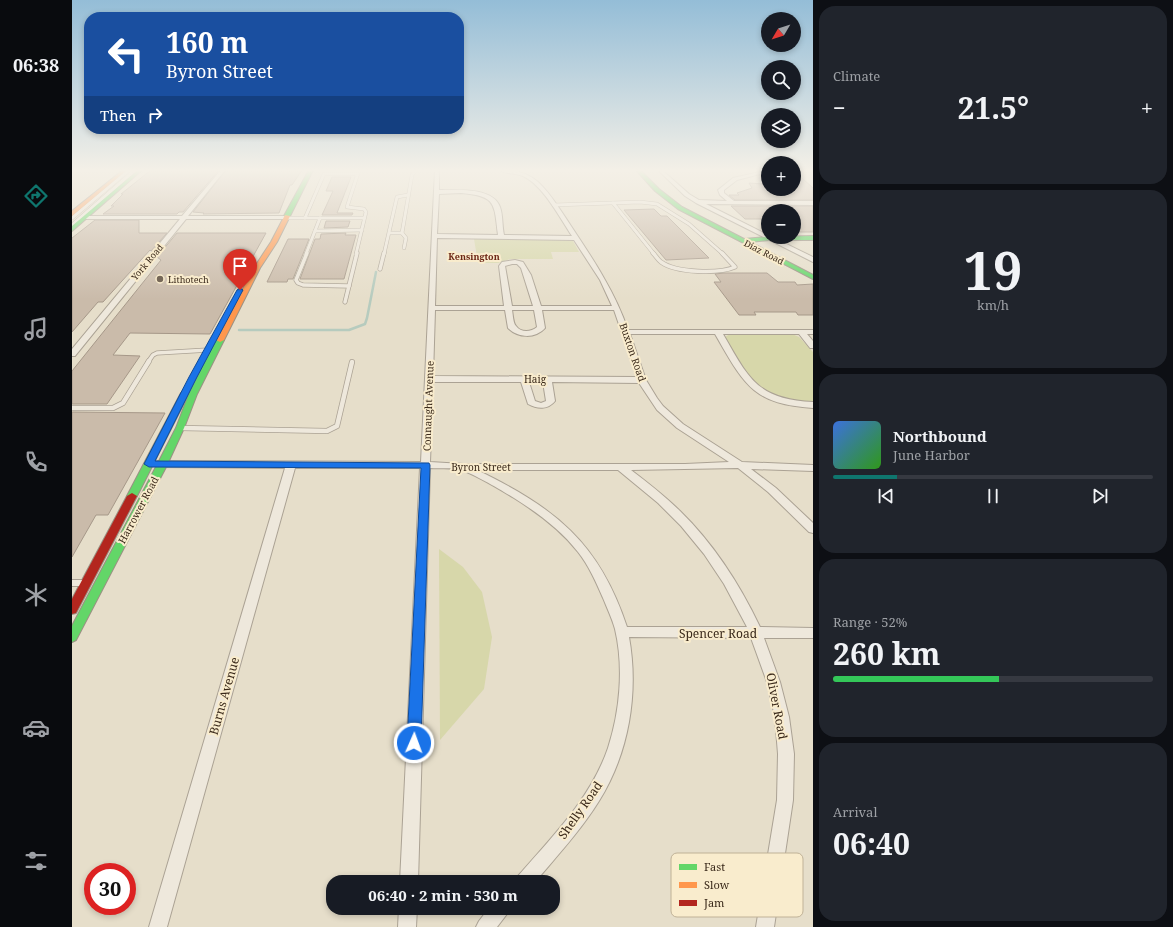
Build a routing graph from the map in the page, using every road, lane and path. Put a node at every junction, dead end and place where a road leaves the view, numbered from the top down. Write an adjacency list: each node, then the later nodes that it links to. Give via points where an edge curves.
1 (85, 213): 24 (lane)
2 (90, 213): 18 (main road)
3 (188, 213): 19 (street, York Road)
4 (285, 213): 20 (main road, Harrower Road)
5 (286, 213): 20 (main road, Harrower Road)
6 (307, 213): 21 (lane)
7 (365, 213): 23 (lane)
8 (394, 213): 28 (lane)
9 (405, 213): 29 (lane)
10 (436, 213): 31 (street, Connaught Avenue)
11 (498, 213): 32 (street)
12 (560, 213): 33 (street, Buxton Road)
13 (622, 213): 14 (lane, via 666,265 694,270 726,270 735,267 689,224)
14 (672, 213)
15 (692, 213): 38 (main road, Diaz Road)
16 (706, 213): 36 (main road, Diaz Road)
17 (721, 213): 30 (street, Diaz Road)
18 (86, 217): 19 (street); 25 (main road)
19 (184, 218): 20 (street); 57 (street, York Road)
20 (283, 218): 21 (lane); 56 (main road, Harrower Road); 65 (main road, Harrower Road, via 274,242 257,268 208,363)
21 (305, 218): 22 (lane)
22 (320, 218): 23 (lane); 27 (lane)
23 (364, 218): 26 (lane)
24 (72, 225)
25 (72, 230)
26 (362, 230): 27 (lane); 45 (lane)
27 (315, 231): 45 (lane, via 296,280 304,284)
28 (390, 233): 29 (lane); 43 (lane)
29 (402, 233): 40 (lane, via 406,238)
30 (761, 234)
31 (435, 236): 32 (street); 47 (street, Connaught Avenue)
32 (501, 237): 33 (street)
33 (576, 238): 50 (street, Buxton Road, via 603,280)
34 (801, 238): 35 (main road)
35 (813, 238)
36 (757, 239): 37 (main road); 38 (main road); 42 (main road, Diaz Road)
37 (761, 239)
38 (743, 241): 44 (main road, Diaz Road)
39 (782, 244): 41 (street, Diaz Road)
40 (404, 248)
41 (813, 260)
42 (813, 268)
43 (380, 269)
44 (813, 277)
45 (349, 286): 46 (lane)
46 (345, 302)
47 (432, 308): 48 (street); 59 (street, Connaught Avenue)
48 (508, 308): 49 (street); 49 (street, via 512,328 518,332 529,333 537,332 541,328); 49 (street, via 502,266 504,263 513,262 523,266)
49 (539, 308): 50 (street)
50 (617, 308): 51 (street, Buxton Road)
51 (627, 332): 52 (street); 62 (street, Buxton Road)
52 (718, 332): 53 (street); 63 (street, via 745,378 757,390 778,400)
53 (801, 332): 54 (street); 55 (street)
54 (813, 332)
55 (813, 346)
56 (208, 350): 64 (lane, via 152,355 123,403 113,408); 66 (main road, Harrower Road)
57 (72, 354)
58 (352, 362): 65 (lane, via 337,426 332,429)
59 (429, 379): 60 (street, Haig); 69 (street, Connaught Avenue)
60 (524, 379): 61 (street, Haig); 61 (street, via 531,402 542,405 551,401)
61 (547, 379): 62 (street, Haig)
62 (642, 380): 70 (street, Buxton Road, via 660,408 680,426)
63 (813, 405)
64 (72, 408)
65 (180, 428): 68 (main road, Harrower Road)
66 (149, 464): 68 (street, Byron Street); 76 (main road, Harrower Road)
67 (291, 464): 68 (street, Byron Street); 69 (street, Byron Street); 89 (street, Burns Avenue)
68 (162, 465): 77 (main road, Harrower Road)
69 (425, 465): 72 (street, Byron Street); 84 (street, Connaught Avenue)
70 (740, 465): 71 (street, Byron Street); 73 (street, Byron Street); 74 (street, Buxton Road, via 772,490)
71 (619, 466): 72 (street, Byron Street); 80 (street, Oliver Road, via 684,521 707,548 727,577)
72 (463, 467): 79 (street, Shelly Road, via 497,483 528,502 567,534 581,549 605,585)
73 (813, 468)
74 (813, 529)
75 (72, 583): 76 (lane)
76 (87, 583): 77 (lane); 78 (main road, Harrower Road)
77 (101, 583): 82 (main road, Harrower Road)
78 (72, 610)
79 (622, 632): 80 (street, Spencer Road); 85 (street, Shelly Road, via 627,675 625,704 620,734 610,764 595,794)
80 (756, 633): 81 (street, Spencer Road); 83 (street, Oliver Road, via 764,648 774,680 786,752 786,790)
81 (813, 633)
82 (72, 637)
83 (776, 853)
84 (409, 875)
85 (530, 875)
86 (408, 915): 90 (street)
87 (495, 915): 91 (street)
88 (767, 917): 92 (street, Oliver Road)
89 (158, 927)
90 (407, 927)
91 (485, 927)
92 (765, 927)

